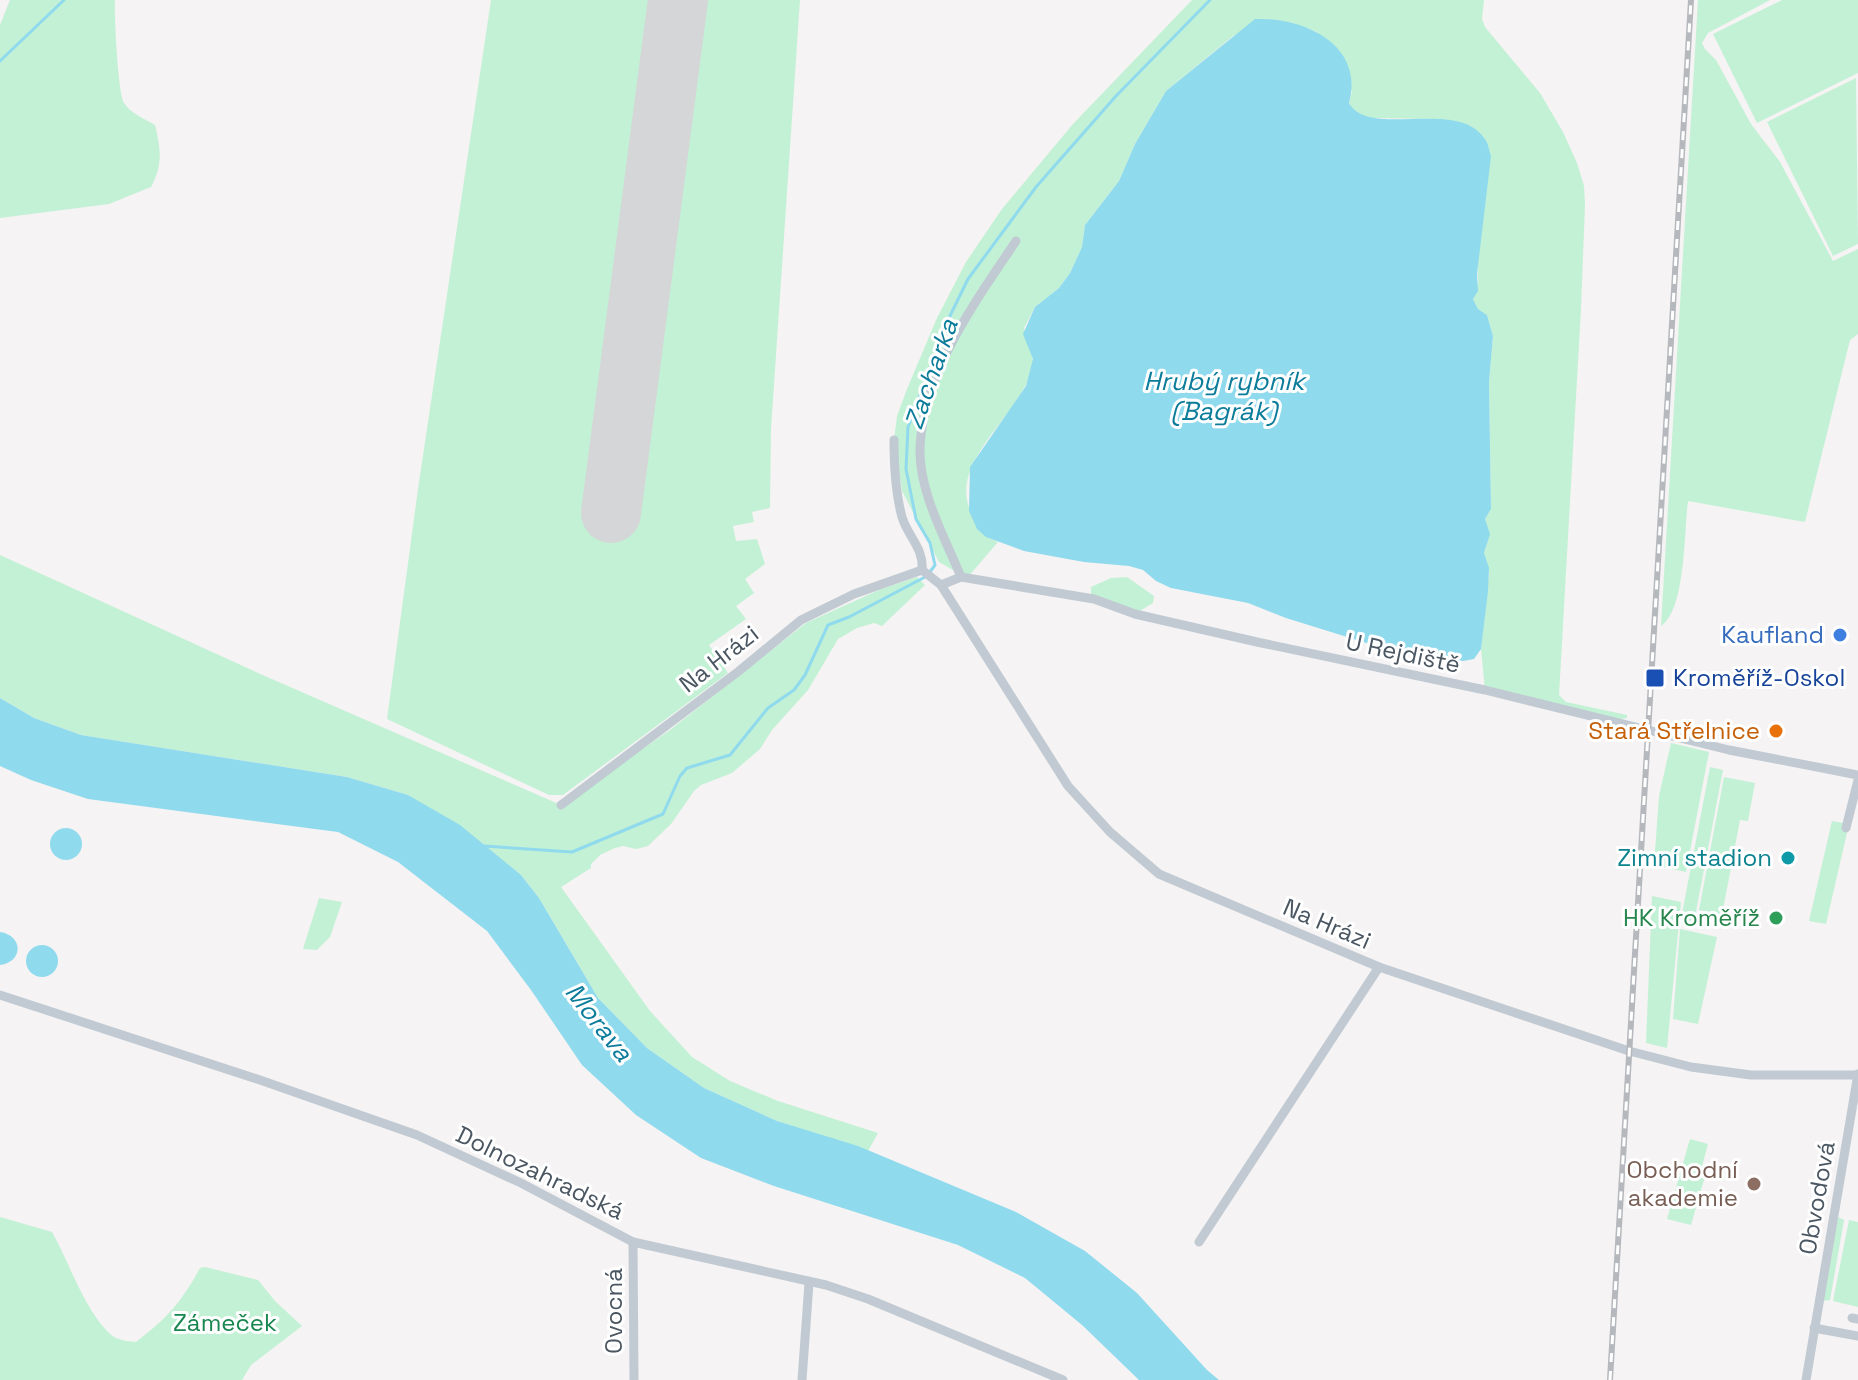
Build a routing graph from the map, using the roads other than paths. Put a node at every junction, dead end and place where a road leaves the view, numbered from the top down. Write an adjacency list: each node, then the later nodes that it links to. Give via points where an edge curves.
1 (1016, 241): 4 (street, via 962,321 927,406 920,450 924,480)
2 (894, 440): 3 (street, via 894,477 903,520 922,553)
3 (923, 571): 5 (street, Na Hrázi); 7 (street, Na Hrázi, via 854,594 801,620)
4 (961, 577): 5 (street); 6 (street, U Rejdiště, via 1094,599 1135,614)
5 (938, 582): 9 (street, Na Hrázi, via 1068,786 1146,864)
6 (1858, 777): 8 (street)
7 (561, 805)
8 (1846, 828)
9 (1379, 967): 11 (street, Na Hrázi, via 1618,1048 1691,1067 1751,1075); 13 (street)
10 (0, 995): 12 (street, Dolnozahradská, via 417,1135)
11 (1858, 1075): 15 (street, Obvodová)
12 (633, 1242): 14 (street, Dolnozahradská); 17 (street, Ovocná)
13 (1199, 1242)
14 (809, 1283): 18 (street); 19 (street, Dolnozahradská, via 868,1299)
15 (1814, 1328): 16 (street); 20 (street, Obvodová)
16 (1858, 1336)
17 (634, 1380)
18 (802, 1380)
19 (1063, 1380)
20 (1806, 1380)

